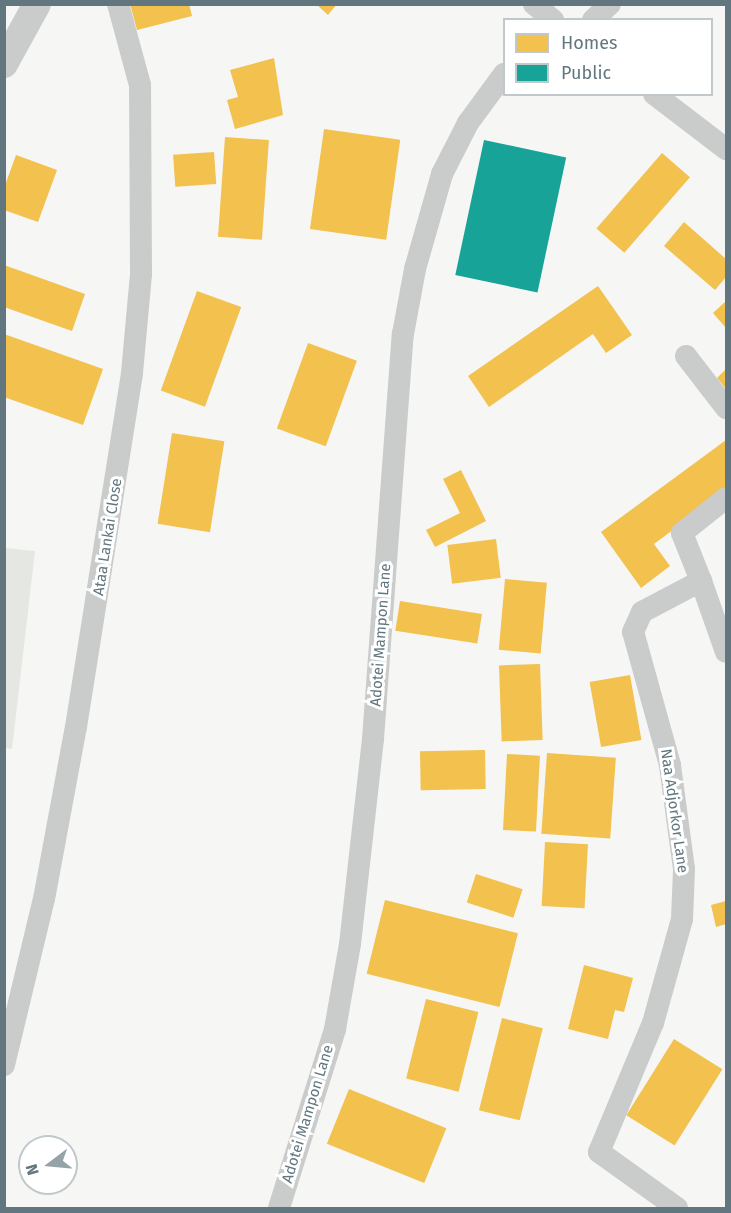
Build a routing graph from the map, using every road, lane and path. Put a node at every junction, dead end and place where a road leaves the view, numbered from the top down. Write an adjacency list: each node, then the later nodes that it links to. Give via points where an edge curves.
1 (37, 4): 5 (street)
2 (118, 4): 14 (street, Ataa Lankai Close, via 140,85 141,274 132,374 65,785)
3 (610, 4): 4 (street)
4 (595, 18)
5 (4, 64)
6 (503, 75): 15 (street, Adotei Mampon Lane, via 468,123 442,174 415,269 403,333 373,739 350,944 335,1029)
7 (657, 96): 8 (street)
8 (726, 149)
9 (686, 356): 10 (street)
10 (726, 408)
11 (726, 498): 12 (street, via 682,533)
12 (701, 581): 13 (street); 16 (street, Naa Adjorkor Lane, via 642,612 633,632 670,765 684,869 682,919 653,1023 599,1152)
13 (726, 652)
14 (4, 1065)
15 (279, 1209)
16 (677, 1209)

